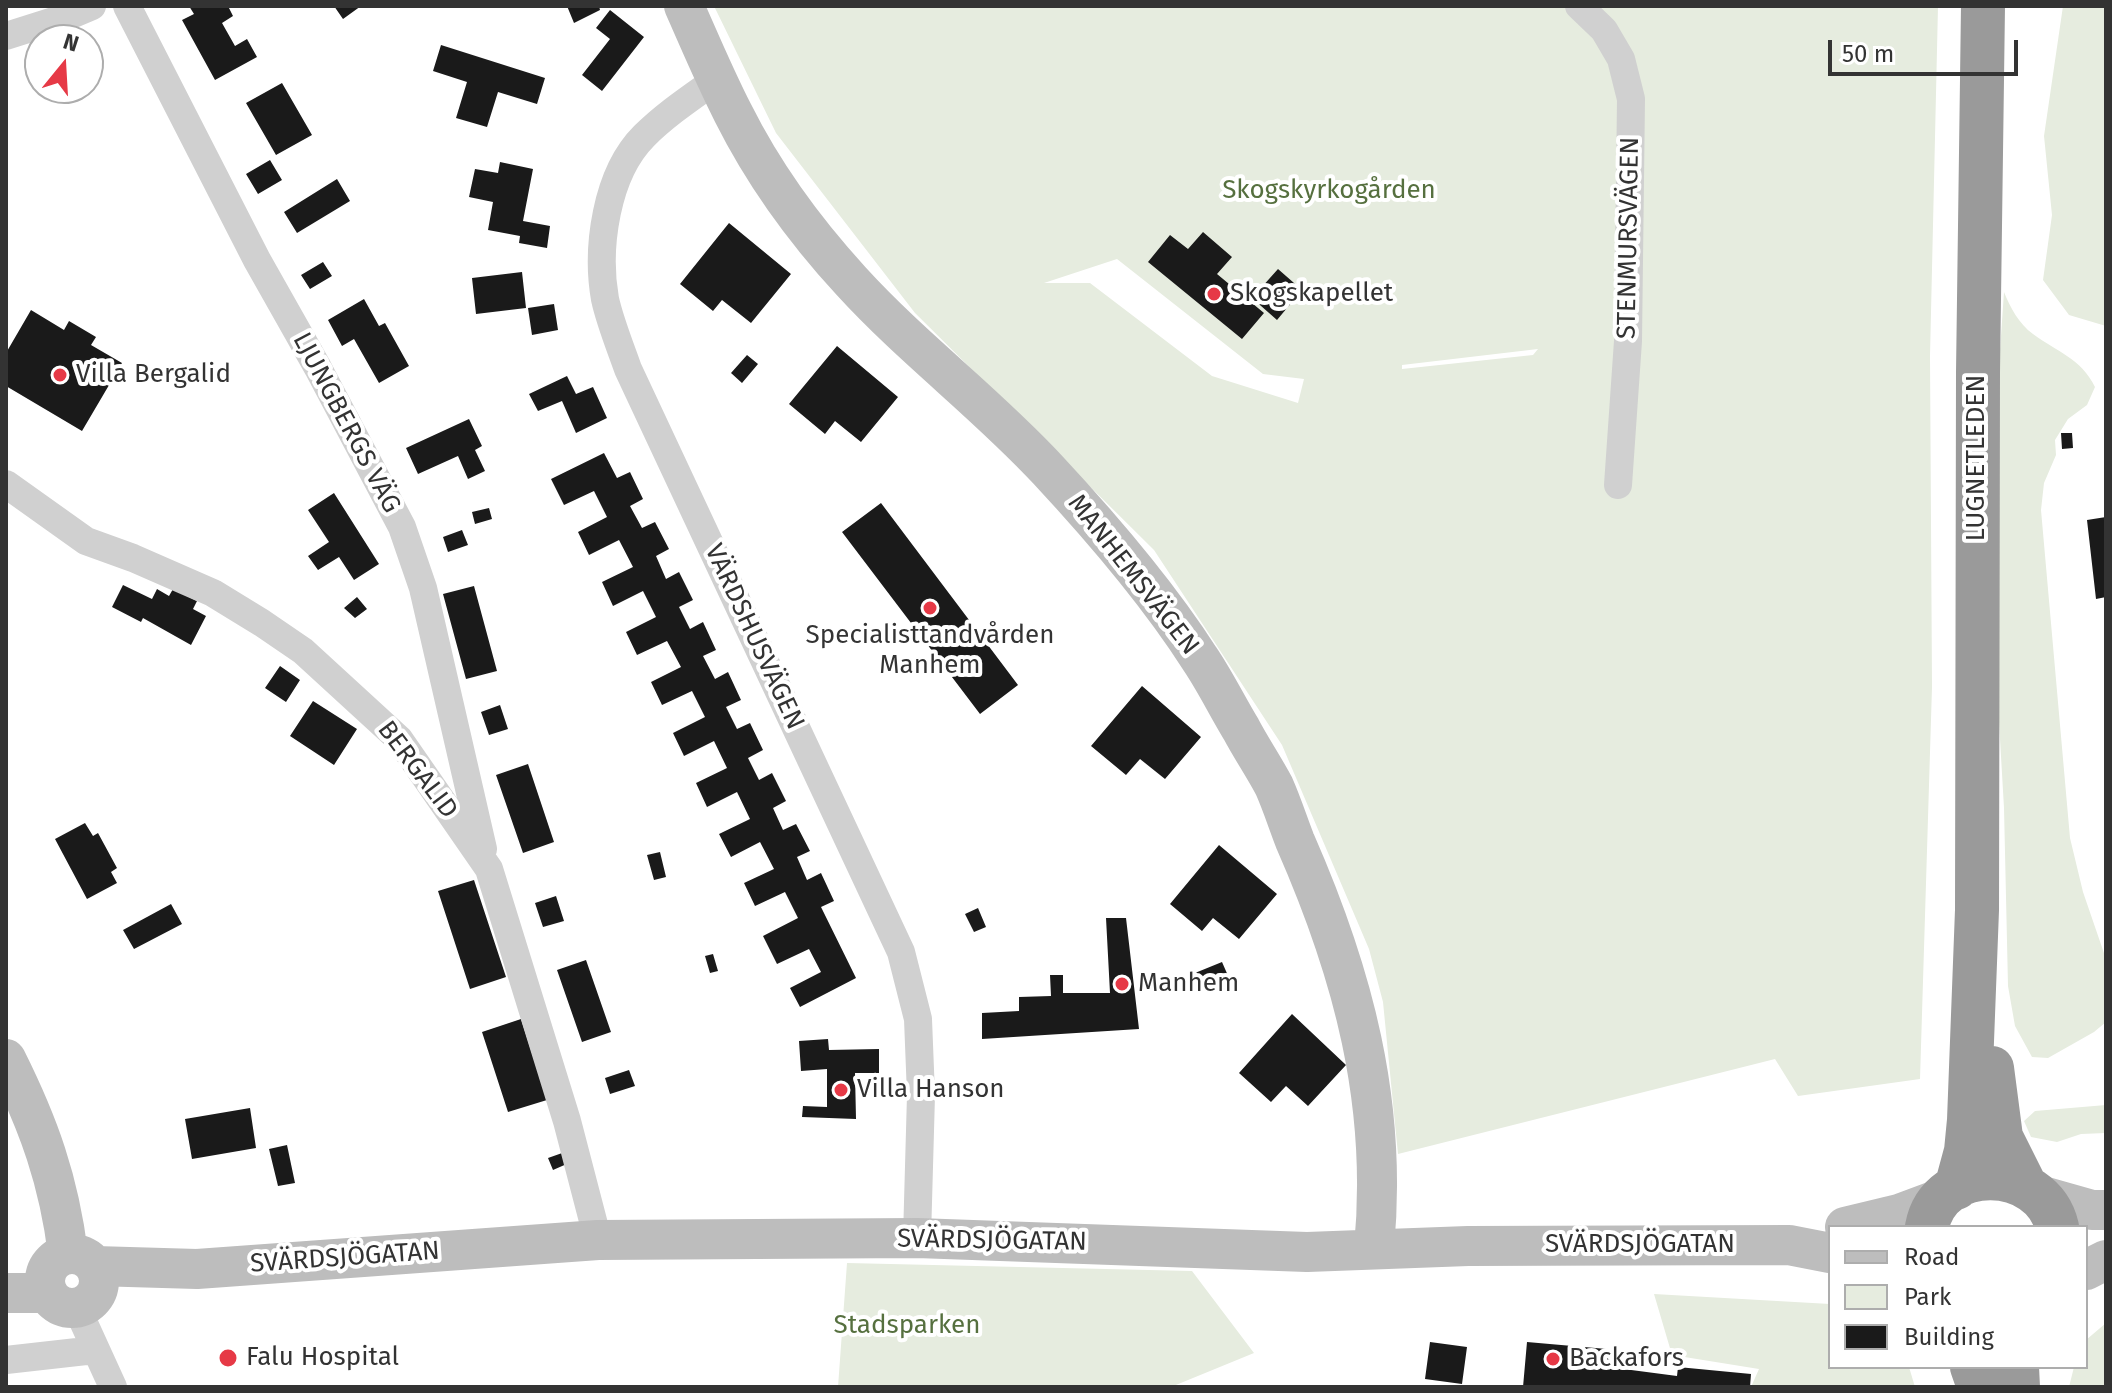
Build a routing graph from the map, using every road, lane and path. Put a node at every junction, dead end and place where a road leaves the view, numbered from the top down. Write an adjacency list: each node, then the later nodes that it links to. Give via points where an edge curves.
1 (92, 6): 6 (street)
2 (127, 6): 10 (street, LJUNGBERGS VÄG, via 402,527 423,588)
3 (684, 6): 7 (street, MANHEMSVÄGEN)
4 (1579, 6): 9 (street, STENMURSVÄGEN, via 1604,30 1621,59 1631,99 1628,341)
5 (1983, 6): 11 (highway, LUGNETLEDEN)
6 (6, 36)
7 (717, 79): 18 (street, VÄRDSHUSVÄGEN, via 643,137 613,189 605,224 605,300 628,369 901,952 918,1019); 21 (street, MANHEMSVÄGEN, via 759,160 851,281 1048,469 1150,591 1200,659 1274,786 1317,891 1363,1039 1379,1175)
8 (6, 484): 10 (street, BERGALID, via 86,541 213,593 303,651 399,739)
9 (1618, 485)
10 (489, 869): 19 (street, BERGALID)
11 (1977, 910): 13 (highway, LUGNETLEDEN, via 2001,1137); 14 (highway, LUGNETLEDEN, via 1966,1151)
12 (6, 1059): 26 (street, via 55,1178)
13 (2041, 1203): 14 (highway, via 2016,1181 1990,1177 1964,1182); 15 (street)
14 (1941, 1204): 16 (street)
15 (2106, 1210)
16 (1853, 1225)
17 (1828, 1233): 20 (street, SVÄRDSJÖGATAN)
18 (917, 1238): 19 (street, SVÄRDSJÖGATAN); 21 (street, SVÄRDSJÖGATAN, via 1295,1252)
19 (598, 1240): 26 (street, SVÄRDSJÖGATAN)
20 (1789, 1245): 21 (street, SVÄRDSJÖGATAN); 22 (street, SVÄRDSJÖGATAN)
21 (1374, 1248)
22 (1828, 1253)
23 (2106, 1260): 24 (street)
24 (2088, 1269)
25 (6, 1278): 26 (street, SVÄRDSJÖGATAN)
26 (72, 1281): 27 (street, SVÄRDSJÖGATAN); 28 (street)
27 (6, 1293)
28 (95, 1350): 29 (street); 30 (street)
29 (6, 1360)
30 (113, 1387)

